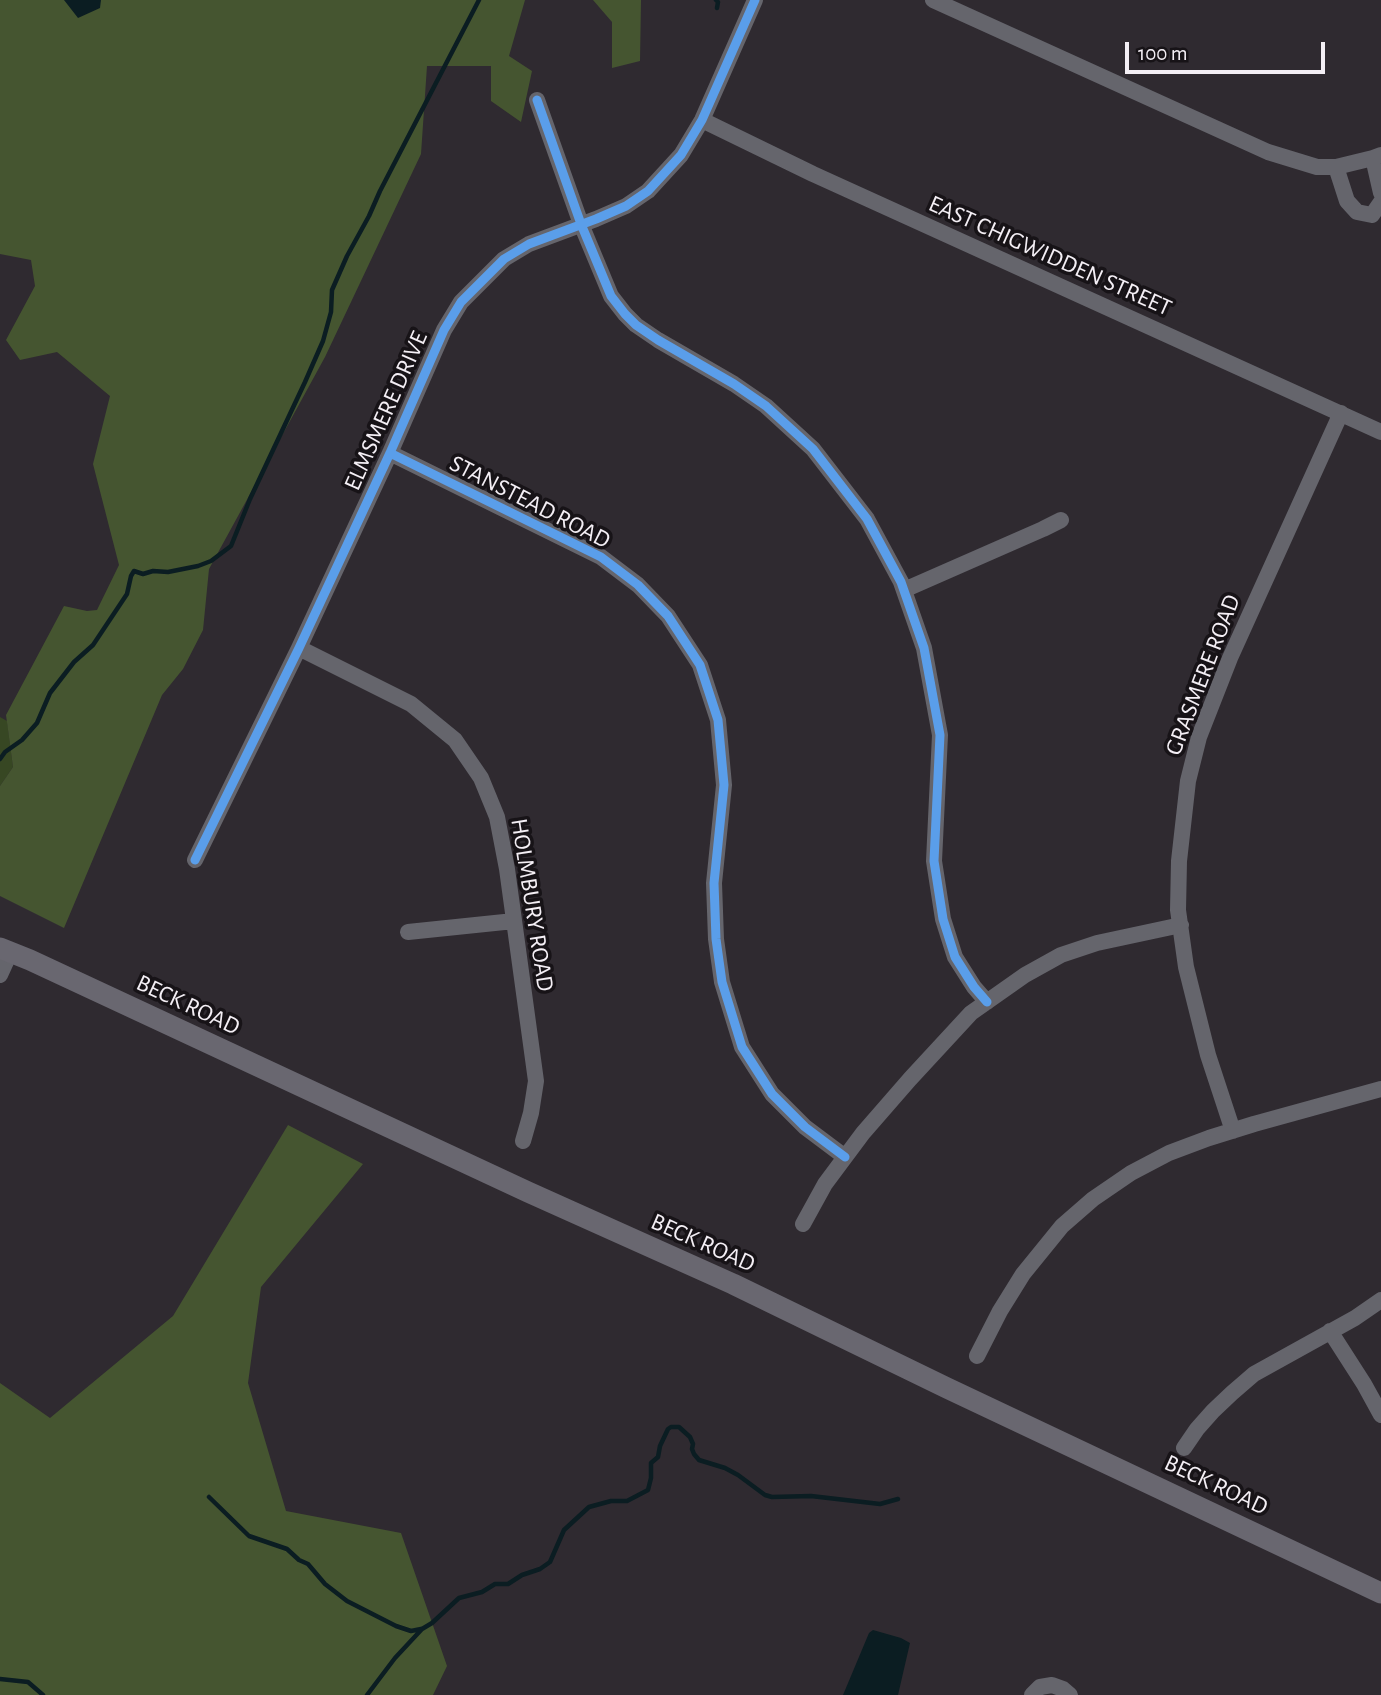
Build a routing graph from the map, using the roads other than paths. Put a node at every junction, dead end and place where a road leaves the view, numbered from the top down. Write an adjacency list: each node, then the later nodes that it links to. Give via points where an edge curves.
1 (755, 0): 4 (street, ELMSMERE DRIVE)
2 (933, 0): 6 (street, via 1268,152 1317,167)
3 (537, 100): 9 (street)
4 (702, 120): 9 (street, ELMSMERE DRIVE, via 681,155 648,191); 10 (street, EAST CHIGWIDDEN STREET)
5 (1377, 157): 6 (street); 7 (street)
6 (1336, 167): 8 (street, via 1347,201 1357,212 1372,215)
7 (1381, 193)
8 (1381, 202)
9 (581, 225): 12 (street, ELMSMERE DRIVE, via 529,244 504,259 461,303 444,330); 14 (street, via 604,282 625,314 658,340 766,406 813,449 867,519)
10 (1341, 413): 11 (street, EAST CHIGWIDDEN STREET); 18 (street, GRASMERE ROAD, via 1199,737 1188,781 1179,862)
11 (1381, 432)
12 (390, 453): 15 (street, ELMSMERE DRIVE); 26 (street, STANSTEAD ROAD, via 601,556 668,616 700,665 718,720 724,785 714,912 722,982 742,1047 772,1094 805,1128)
13 (1060, 520): 14 (street)
14 (904, 590): 22 (street, via 924,648 940,735 934,861 938,895 954,957)
15 (299, 648): 16 (street, ELMSMERE DRIVE); 17 (street, HOLMBURY ROAD, via 411,704 455,740 481,778 497,817)
16 (195, 860)
17 (514, 921): 19 (street); 25 (street, HOLMBURY ROAD, via 536,1081)
18 (1181, 925): 22 (street, via 1061,955); 24 (street, GRASMERE ROAD, via 1186,967 1208,1055)
19 (408, 932)
20 (5, 950): 21 (street); 33 (main road, BECK ROAD, via 733,1284)
21 (0, 975)
22 (987, 1002): 26 (street, via 971,1013 910,1079)
23 (1381, 1089): 24 (street)
24 (1233, 1131): 30 (street, via 1169,1153 1132,1173 1062,1226 1023,1274)
25 (523, 1141)
26 (845, 1157): 27 (street)
27 (803, 1224)
28 (1381, 1300): 29 (street)
29 (1330, 1331): 31 (street); 32 (street, via 1254,1374 1213,1411)
30 (977, 1356)
31 (1381, 1415)
32 (1184, 1448)
33 (1381, 1593)
34 (1032, 1695): 35 (street, via 1040,1687 1052,1685)
35 (1070, 1695)

